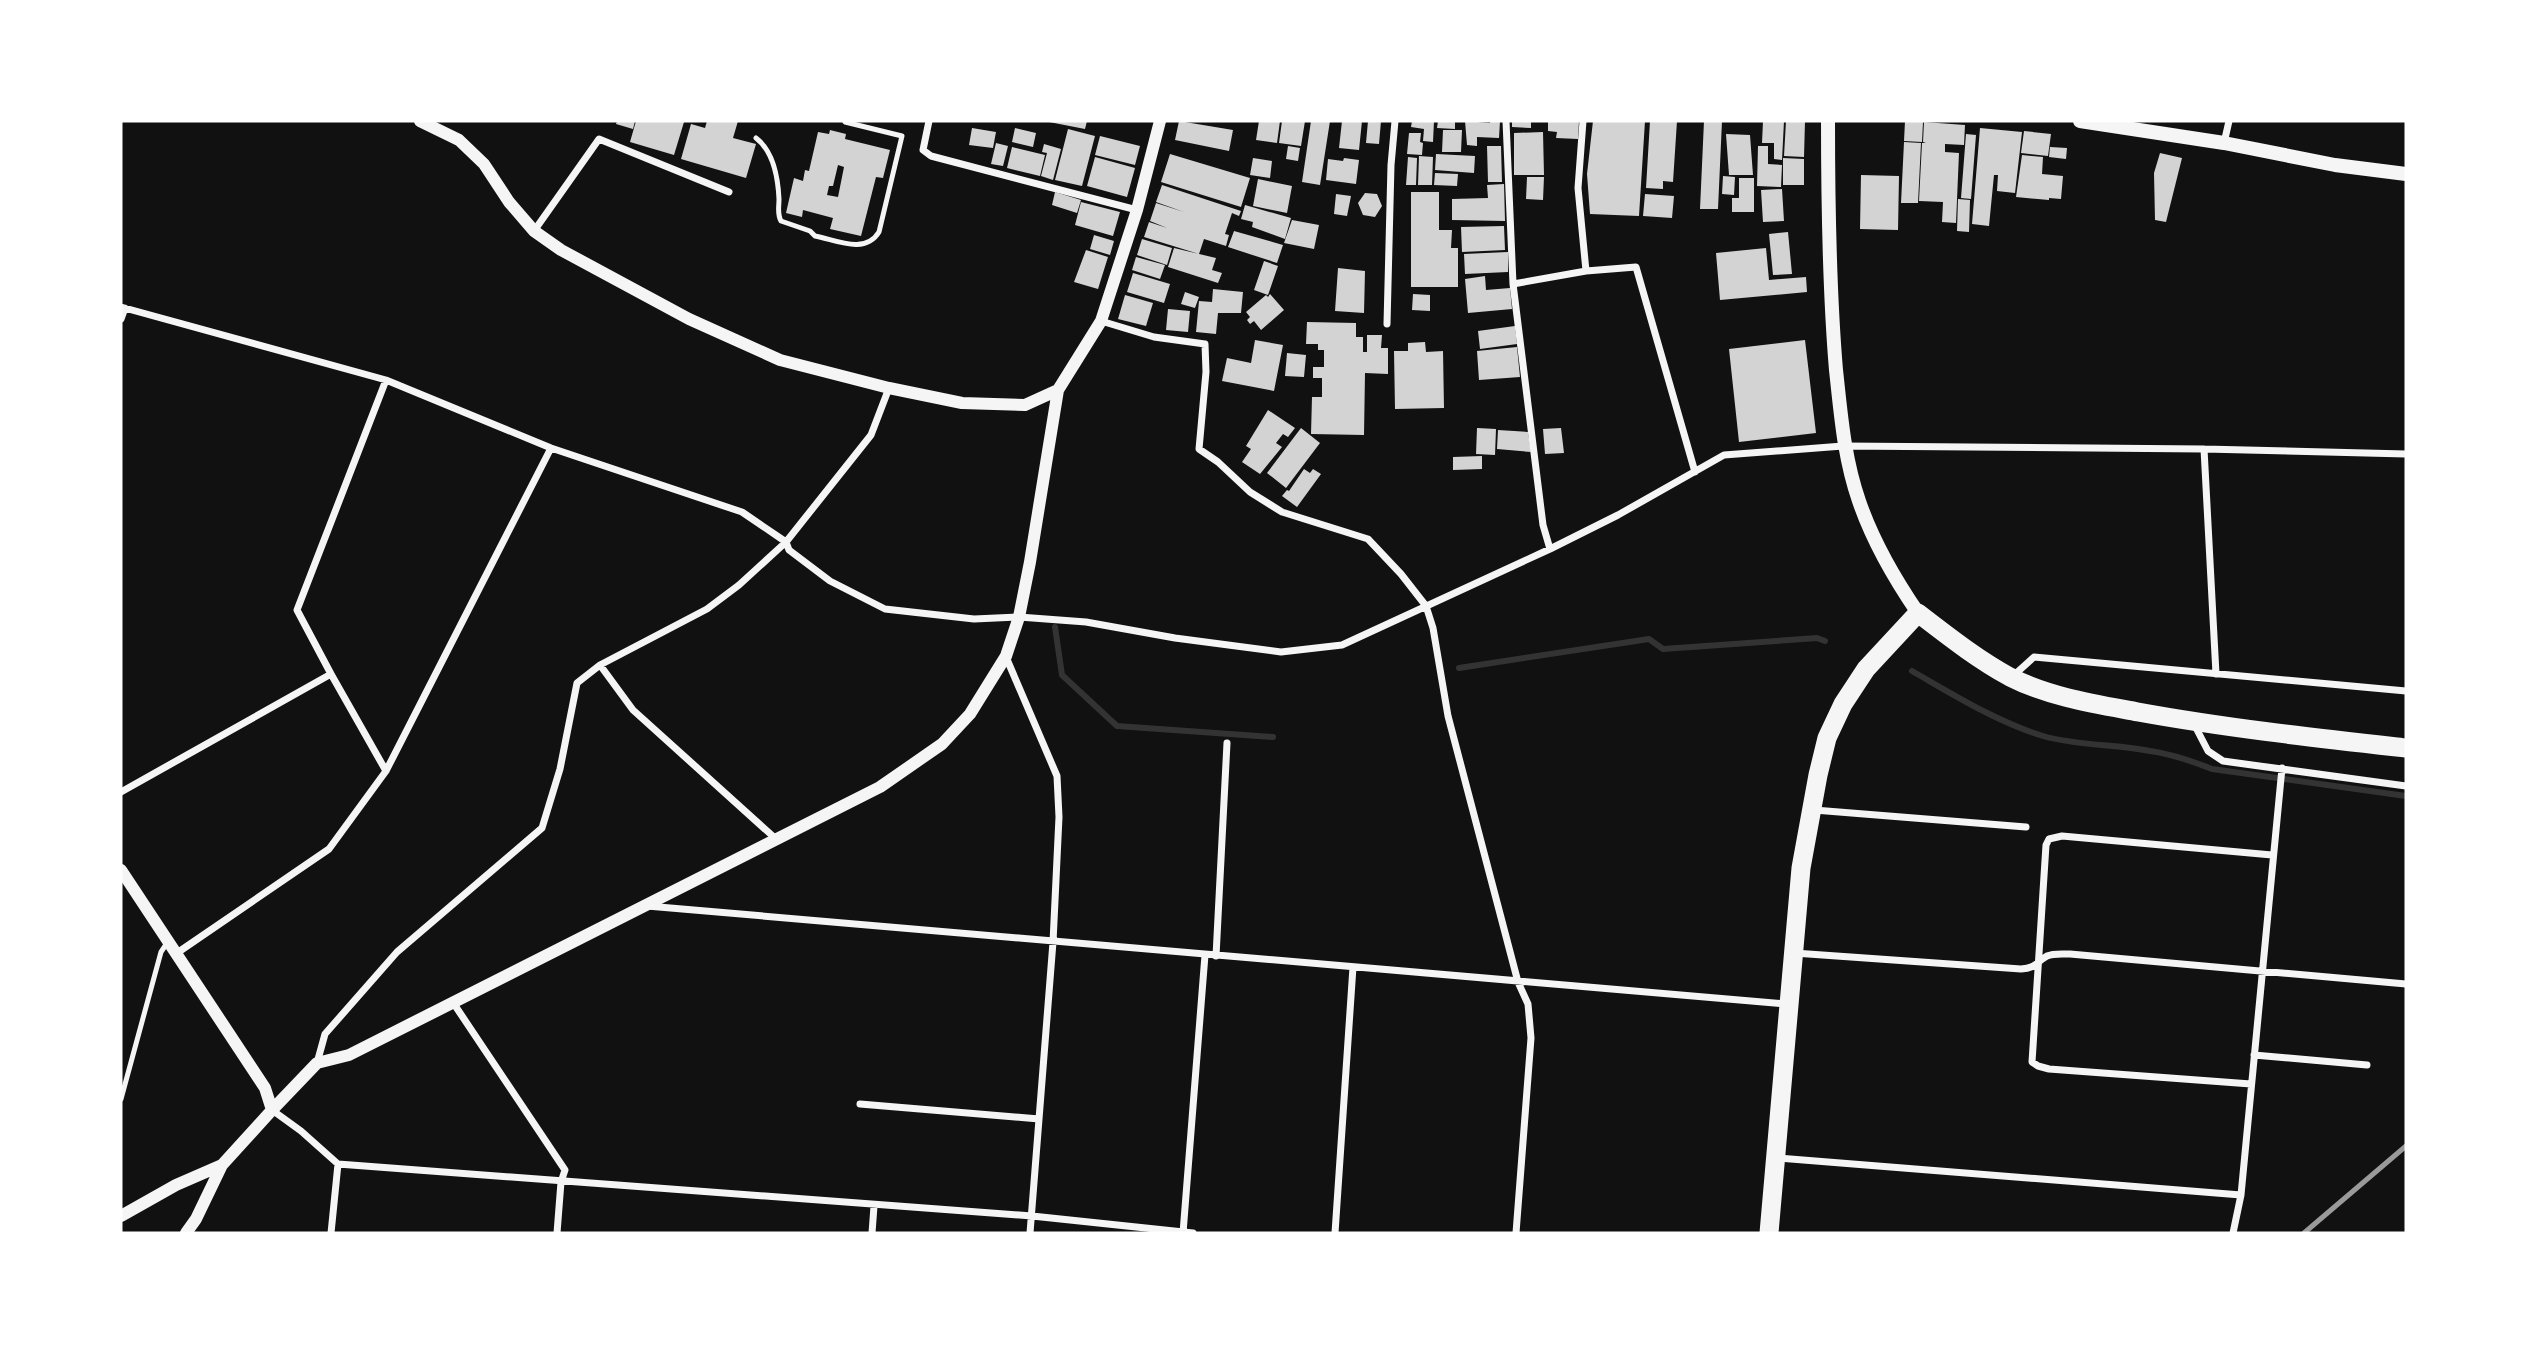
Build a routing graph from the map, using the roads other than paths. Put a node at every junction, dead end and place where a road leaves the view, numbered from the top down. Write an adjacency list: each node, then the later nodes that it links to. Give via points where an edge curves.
1 (420, 121): 17 (street, via 459,141 484,164)
2 (845, 121): 11 (lane); 12 (lane, via 902,136 879,232 862,246 814,236 781,221 767,146)
3 (929, 121): 16 (street, via 923,150 931,156)
4 (1160, 121): 16 (street)
5 (1395, 121): 23 (street)
6 (1506, 121): 19 (street)
7 (1583, 121): 18 (street, via 1578,188)
8 (1828, 121): 27 (main road, via 1833,330)
9 (2080, 121): 13 (main road)
10 (2229, 121): 13 (street)
11 (844, 130)
12 (756, 138)
13 (2224, 143): 14 (main road)
14 (2406, 174)
15 (729, 192): 17 (street, via 599,139)
16 (1137, 210): 22 (street)
17 (534, 231): 25 (street, via 622,285 780,360)
18 (1586, 271): 19 (street); 31 (street, via 1636,267)
19 (1513, 284): 33 (street, via 1543,525)
20 (123, 307): 21 (street); 24 (street)
21 (121, 319)
22 (1101, 321): 26 (street); 34 (street, via 1154,337 1205,344 1199,449 1282,512 1368,540)
23 (1387, 324)
24 (386, 380): 28 (street); 39 (street, via 297,610)
25 (889, 388): 26 (street, via 962,403 1026,405); 32 (street, via 871,435)
26 (1058, 390): 36 (street)
27 (1843, 446): 29 (street); 31 (street, via 1724,455); 35 (main road, via 1876,543)
28 (551, 448): 32 (street, via 741,512); 47 (street)
29 (2204, 449): 30 (street); 40 (street)
30 (2406, 454)
31 (1695, 472): 33 (street)
32 (786, 542): 36 (street, via 789,550 830,581 885,609 974,619); 38 (street, via 707,609)
33 (1550, 549): 34 (street)
34 (1426, 607): 36 (street, via 1342,645 1281,652 1086,622); 65 (street, via 1448,716)
35 (1918, 613): 41 (highway, via 1966,650); 50 (highway, via 1866,670 1843,704 1827,738)
36 (1019, 617): 37 (street)
37 (1006, 656): 52 (street, via 970,714 942,744 880,787); 57 (street, via 1057,776)
38 (600, 665): 52 (street, via 634,710); 70 (street, via 578,683 542,828 397,952 325,1034)
39 (331, 674): 47 (street); 49 (street)
40 (2216, 674): 41 (street, via 2034,657); 42 (street)
41 (2012, 677): 43 (highway, via 2087,703)
42 (2406, 691)
43 (2193, 722): 45 (highway); 46 (street, via 2208,751 2223,761)
44 (1227, 743): 61 (street)
45 (2406, 748)
46 (2281, 768): 48 (street); 53 (street)
47 (386, 771): 58 (street, via 329,849)
48 (2406, 786)
49 (121, 792)
50 (1810, 809): 51 (street); 59 (highway)
51 (2026, 827)
52 (776, 839): 55 (street)
53 (2272, 855): 62 (street, via 2049,838); 64 (street)
54 (121, 870): 56 (street)
55 (646, 906): 57 (street); 67 (street)
56 (169, 940): 58 (street); 73 (lane, via 161,952)
57 (1053, 942): 60 (street); 76 (street)
58 (177, 953): 75 (street, via 265,1088)
59 (1793, 953): 62 (street, via 2021,969); 68 (highway)
60 (1205, 955): 61 (street); 90 (street)
61 (1216, 956): 63 (street)
62 (2037, 965): 64 (street, via 2051,954 2070,954); 72 (street, via 2031,1051 2032,1062 2038,1066)
63 (1353, 967): 65 (street); 92 (street)
64 (2261, 970): 66 (street); 69 (street)
65 (1518, 982): 68 (street); 93 (street, via 1528,1004 1531,1038)
66 (2406, 984)
67 (454, 1004): 70 (street, via 349,1055); 80 (street, via 565,1170)
68 (1788, 1004): 77 (highway)
69 (2254, 1055): 71 (street); 72 (street)
70 (317, 1063): 75 (street)
71 (2367, 1065)
72 (2251, 1084): 81 (street)
73 (121, 1099)
74 (860, 1104): 76 (street)
75 (272, 1110): 78 (street); 79 (street)
76 (1039, 1119): 84 (street)
77 (1775, 1158): 81 (street); 94 (highway)
78 (338, 1164): 80 (street); 86 (street)
79 (222, 1165): 83 (street); 85 (street)
80 (561, 1182): 82 (street); 87 (street)
81 (2241, 1195): 95 (street)
82 (874, 1206): 84 (street); 88 (street)
83 (121, 1216)
84 (1032, 1216): 89 (street); 90 (street)
85 (186, 1233)
86 (331, 1233)
87 (556, 1233)
88 (872, 1233)
89 (1030, 1233)
90 (1183, 1233): 91 (street)
91 (1193, 1233)
92 (1335, 1233)
93 (1516, 1233)
94 (1769, 1233)
95 (2233, 1233)

